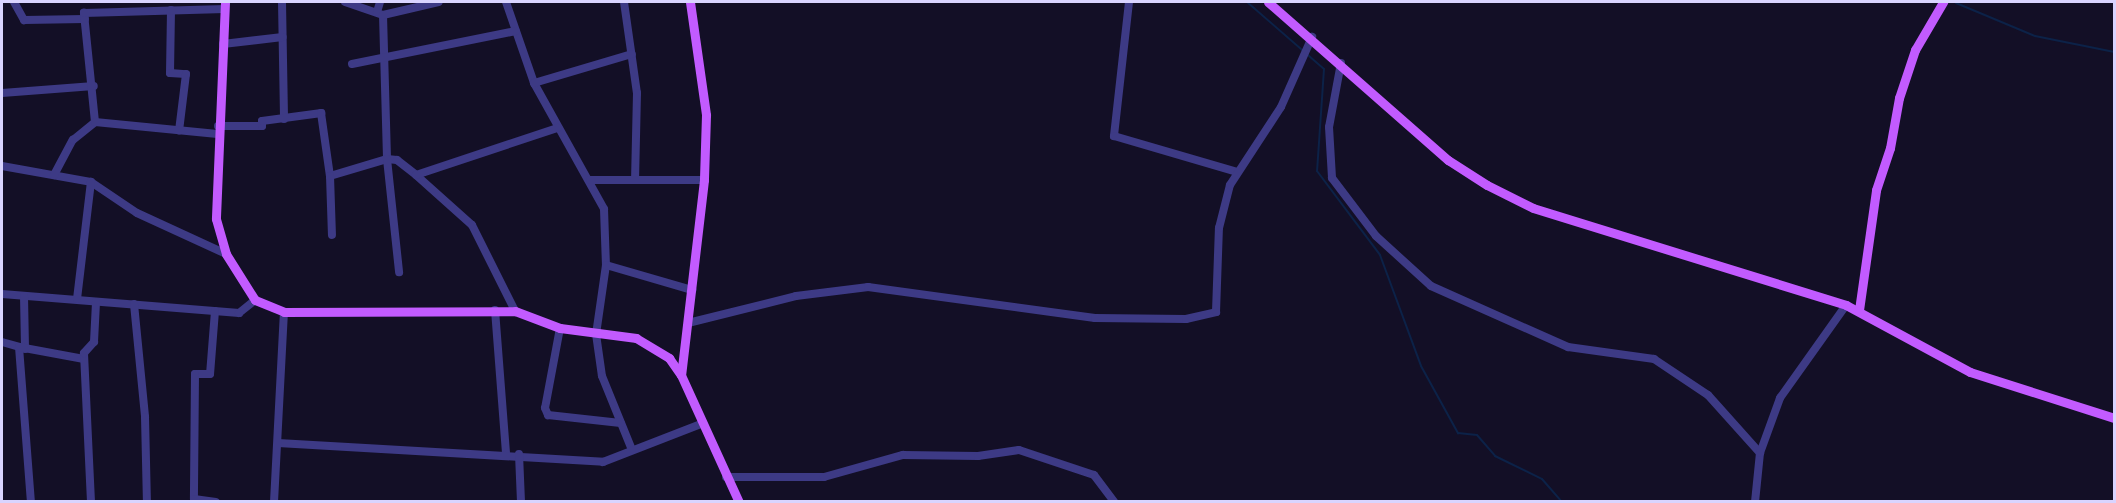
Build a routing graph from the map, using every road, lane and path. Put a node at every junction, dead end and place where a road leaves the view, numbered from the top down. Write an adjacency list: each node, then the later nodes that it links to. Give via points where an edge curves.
1 (14, 2): 16 (street, via 24,20)
2 (282, 2): 18 (street)
3 (345, 2): 15 (street)
4 (380, 2): 15 (street)
5 (439, 2): 15 (street)
6 (506, 2): 17 (street)
7 (624, 2): 21 (street)
8 (690, 2): 41 (main road, via 706,115)
9 (1129, 2): 35 (street, via 1114,136)
10 (1268, 2): 19 (main road)
11 (1942, 4): 56 (main road, via 1915,50 1899,98 1890,148 1876,190)
12 (200, 5): 13 (street); 14 (street)
13 (225, 5): 20 (main road)
14 (171, 10): 16 (street, via 84,13); 32 (street, via 170,74 186,74)
15 (380, 14): 22 (street)
16 (85, 19): 26 (street)
17 (516, 31): 22 (street); 25 (street)
18 (283, 37): 20 (street); 28 (street)
19 (1312, 37): 23 (main road); 35 (street, via 1281,106)
20 (223, 44): 31 (main road)
21 (632, 54): 25 (street); 39 (street, via 637,93)
22 (387, 58): 24 (street); 33 (street)
23 (1341, 63): 54 (main road, via 1448,160 1533,208); 73 (street, via 1329,127 1332,178 1376,236 1431,286 1452,296 1568,346 1654,359 1708,395)
24 (352, 64)
25 (534, 83): 30 (street)
26 (94, 86): 27 (street); 29 (street)
27 (2, 93)
28 (285, 119): 31 (street, via 262,121 262,126); 38 (street, via 321,113)
29 (95, 122): 32 (street); 36 (street, via 73,140)
30 (557, 128): 37 (street); 40 (street)
31 (217, 130): 32 (street); 44 (main road, via 216,219)
32 (179, 131)
33 (387, 159): 37 (street, via 397,160); 38 (street); 46 (street)
34 (2, 166): 36 (street)
35 (1237, 172): 60 (street, via 1219,228 1216,312 1186,319 1095,318 868,287 796,296)
36 (54, 175): 42 (street)
37 (416, 175): 58 (street, via 472,225)
38 (330, 176): 43 (street)
39 (635, 179): 40 (street); 41 (street)
40 (590, 180): 45 (street, via 608,229)
41 (705, 180): 47 (main road)
42 (92, 182): 44 (street, via 137,213); 50 (street)
43 (332, 235)
44 (226, 254): 51 (main road)
45 (606, 265): 47 (street); 62 (street)
46 (399, 272)
47 (692, 290): 60 (main road)
48 (2, 294): 49 (street)
49 (24, 296): 50 (street); 64 (street)
50 (76, 299): 52 (street)
51 (255, 300): 57 (street, via 239,313); 59 (main road)
52 (96, 302): 53 (street); 65 (street, via 94,342)
53 (134, 304): 57 (street); 78 (street, via 145,417)
54 (1846, 305): 56 (main road); 73 (street, via 1780,398)
55 (495, 310): 58 (main road); 59 (main road); 72 (street)
56 (1859, 310): 67 (main road, via 1970,372)
57 (215, 311): 79 (street, via 210,374 195,374 194,499)
58 (515, 311): 61 (main road)
59 (284, 312): 70 (street)
60 (688, 323): 66 (main road)
61 (560, 328): 62 (main road); 68 (street, via 545,408 548,415)
62 (597, 334): 66 (main road, via 636,338 653,346); 68 (street, via 602,376)
63 (2, 342): 64 (street)
64 (22, 348): 65 (street); 76 (street)
65 (84, 359): 77 (street)
66 (681, 375): 69 (main road)
67 (2115, 418)
68 (621, 423): 71 (street)
69 (701, 424): 71 (street); 75 (main road)
70 (278, 443): 72 (street); 80 (street)
71 (632, 450): 74 (street, via 603,462)
72 (506, 453): 74 (street)
73 (1760, 453): 84 (street)
74 (519, 454): 81 (street)
75 (726, 477): 82 (main road); 83 (street, via 824,477 903,455 978,456 1019,450 1094,475)
76 (31, 501)
77 (91, 501)
78 (147, 501)
79 (216, 501)
80 (274, 501)
81 (521, 501)
82 (739, 501)
83 (1114, 501)
84 (1755, 501)

